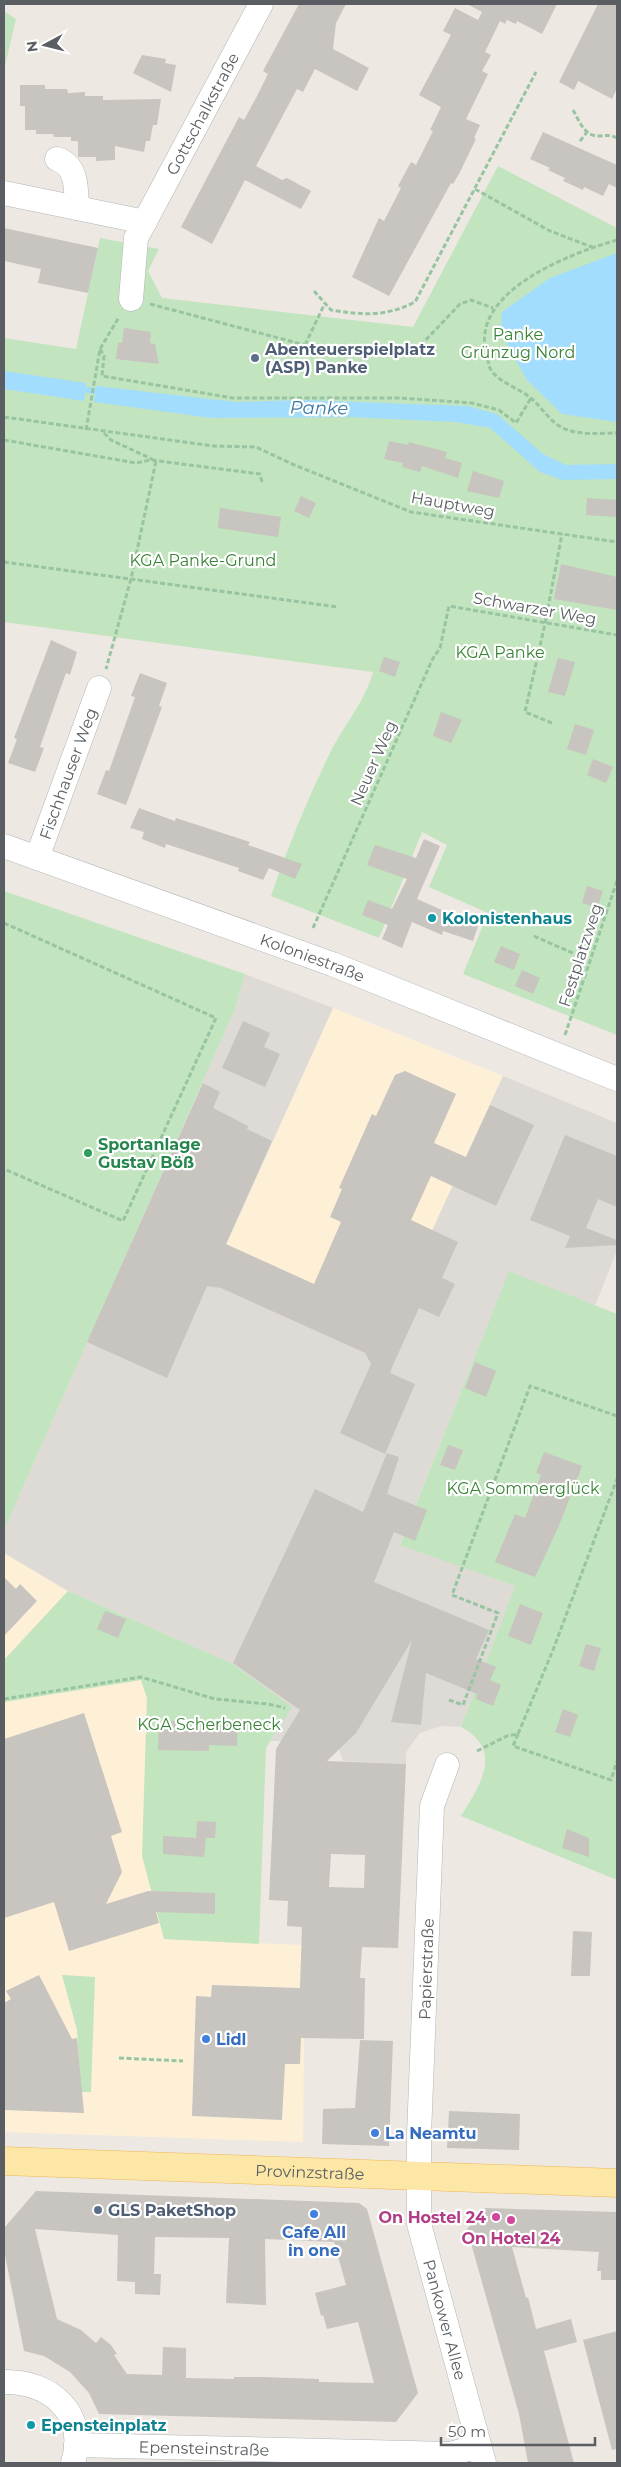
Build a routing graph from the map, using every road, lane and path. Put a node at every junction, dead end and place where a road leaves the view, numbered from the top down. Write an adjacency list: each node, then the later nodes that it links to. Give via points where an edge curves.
1 (261, 4): 11 (street, Gottschalkstraße)
2 (536, 72): 8 (path)
3 (573, 110): 4 (path)
4 (587, 132): 5 (path); 6 (path)
5 (617, 138)
6 (580, 141)
7 (57, 159): 10 (street, via 73,174)
8 (475, 189): 13 (path, via 550,231); 16 (path, via 415,302 397,311 362,314 332,310)
9 (4, 194): 10 (street)
10 (77, 208): 11 (street)
11 (145, 222): 15 (street, Gottschalkstraße, via 136,238)
12 (617, 240): 13 (path)
13 (592, 247): 17 (path, via 535,274)
14 (314, 291): 16 (path)
15 (132, 299): 18 (path); 19 (path)
16 (325, 303): 18 (path)
17 (493, 308): 18 (path, via 471,300 460,304 420,346 388,352 357,352); 20 (path, via 483,340 491,369 504,382)
18 (305, 345)
19 (100, 349): 20 (path, via 104,356 102,376 233,398 401,398 472,403 499,410 516,423); 22 (path)
20 (531, 398): 24 (path, via 561,427 579,432)
21 (4, 417): 22 (path, Hauptweg)
22 (86, 430): 23 (path, Hauptweg)
23 (103, 432): 26 (path, via 111,440); 28 (path, Hauptweg, via 213,446 256,447 410,512)
24 (617, 433)
25 (4, 440): 26 (path, via 136,463)
26 (156, 461): 27 (path, via 260,474); 31 (path)
27 (262, 482)
28 (562, 534): 29 (path, Hauptweg); 34 (path)
29 (617, 542)
30 (4, 562): 31 (path)
31 (131, 579): 33 (path); 36 (path)
32 (449, 606): 34 (path, Schwarzer Weg); 43 (path, Neuer Weg, via 440,648)
33 (338, 607)
34 (545, 624): 35 (path, Schwarzer Weg); 38 (path, via 526,712)
35 (617, 635)
36 (111, 653)
37 (99, 688): 40 (street, Fischhauser Weg)
38 (552, 723)
39 (4, 846): 40 (street, Koloniestraße)
40 (37, 858): 47 (street, Koloniestraße, via 332,964)
41 (617, 882): 45 (path, Festplatzweg)
42 (4, 923): 48 (path, via 216,1018 123,1221)
43 (313, 928)
44 (534, 936): 45 (path)
45 (591, 961): 46 (path, Festplatzweg)
46 (565, 1035)
47 (617, 1079)
48 (4, 1169)
49 (617, 1416): 52 (path, via 530,1386 452,1594 498,1613 463,1705)
50 (617, 1480): 54 (path)
51 (4, 1699): 53 (path, via 141,1677 215,1700)
52 (449, 1700)
53 (285, 1708)
54 (518, 1734): 55 (path); 56 (path, via 513,1746 611,1780)
55 (477, 1751)
56 (617, 1761)
57 (448, 1764): 61 (street, Papierstraße, via 432,1806)
58 (119, 2058): 59 (path)
59 (184, 2061)
60 (4, 2161): 61 (main road, Provinzstraße)
61 (419, 2176): 62 (main road, Provinzstraße); 65 (street, Pankower Allee, via 419,2224)
62 (617, 2183)
63 (4, 2382): 64 (street, via 20,2381 40,2386 61,2403 71,2418)
64 (74, 2454): 65 (street, Epensteinstraße)
65 (482, 2454)

